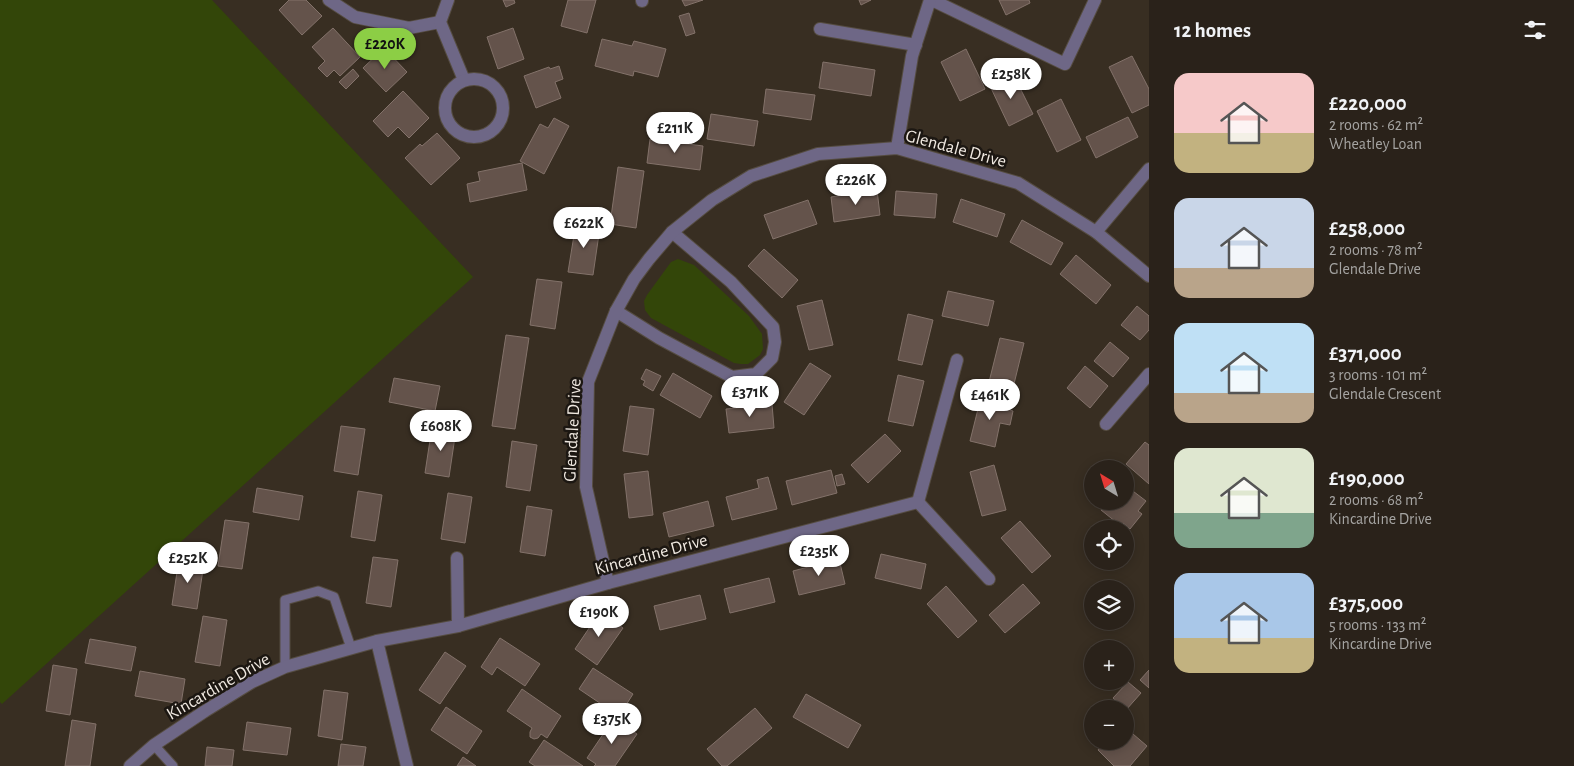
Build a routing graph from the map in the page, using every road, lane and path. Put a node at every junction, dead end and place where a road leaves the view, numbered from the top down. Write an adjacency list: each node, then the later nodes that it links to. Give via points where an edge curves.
1 (329, 0): 5 (street, via 355,17 409,28)
2 (448, 0): 5 (street)
3 (931, 0): 4 (street, via 1065,64); 7 (street)
4 (1095, 0)
5 (440, 22): 8 (street)
6 (820, 29): 7 (street)
7 (916, 45): 9 (street)
8 (464, 80): 8 (street, via 482,79 493,85 500,95 501,117 486,135 468,137 449,125 444,112 446,99 451,89)
9 (897, 148): 11 (street, Glendale Drive, via 818,154 751,176 712,200); 12 (street, Glendale Drive, via 1018,183)
10 (1149, 169): 12 (street)
11 (672, 232): 14 (street, Glendale Drive, via 634,279); 14 (street, via 731,282 773,327 776,342 772,358 756,374 732,377)
12 (1096, 232): 13 (street, Glendale Drive)
13 (1149, 276)
14 (616, 311): 21 (street, Glendale Drive, via 588,382 586,487)
15 (957, 360): 18 (street)
16 (1149, 374): 17 (street)
17 (1106, 424)
18 (918, 502): 20 (street); 21 (street, Kincardine Drive)
19 (457, 558): 22 (street)
20 (989, 579)
21 (608, 583): 22 (street, Kincardine Drive)
22 (458, 626): 23 (street, Kincardine Drive)
23 (377, 641): 24 (street, Kincardine Drive); 29 (street)
24 (351, 648): 25 (street, Kincardine Drive); 25 (lane, via 334,597 318,591 285,600)
25 (285, 667): 26 (street, Kincardine Drive, via 252,682)
26 (154, 745): 27 (street, Kincardine Drive); 28 (lane)
27 (130, 766)
28 (173, 766)
29 (407, 766)

